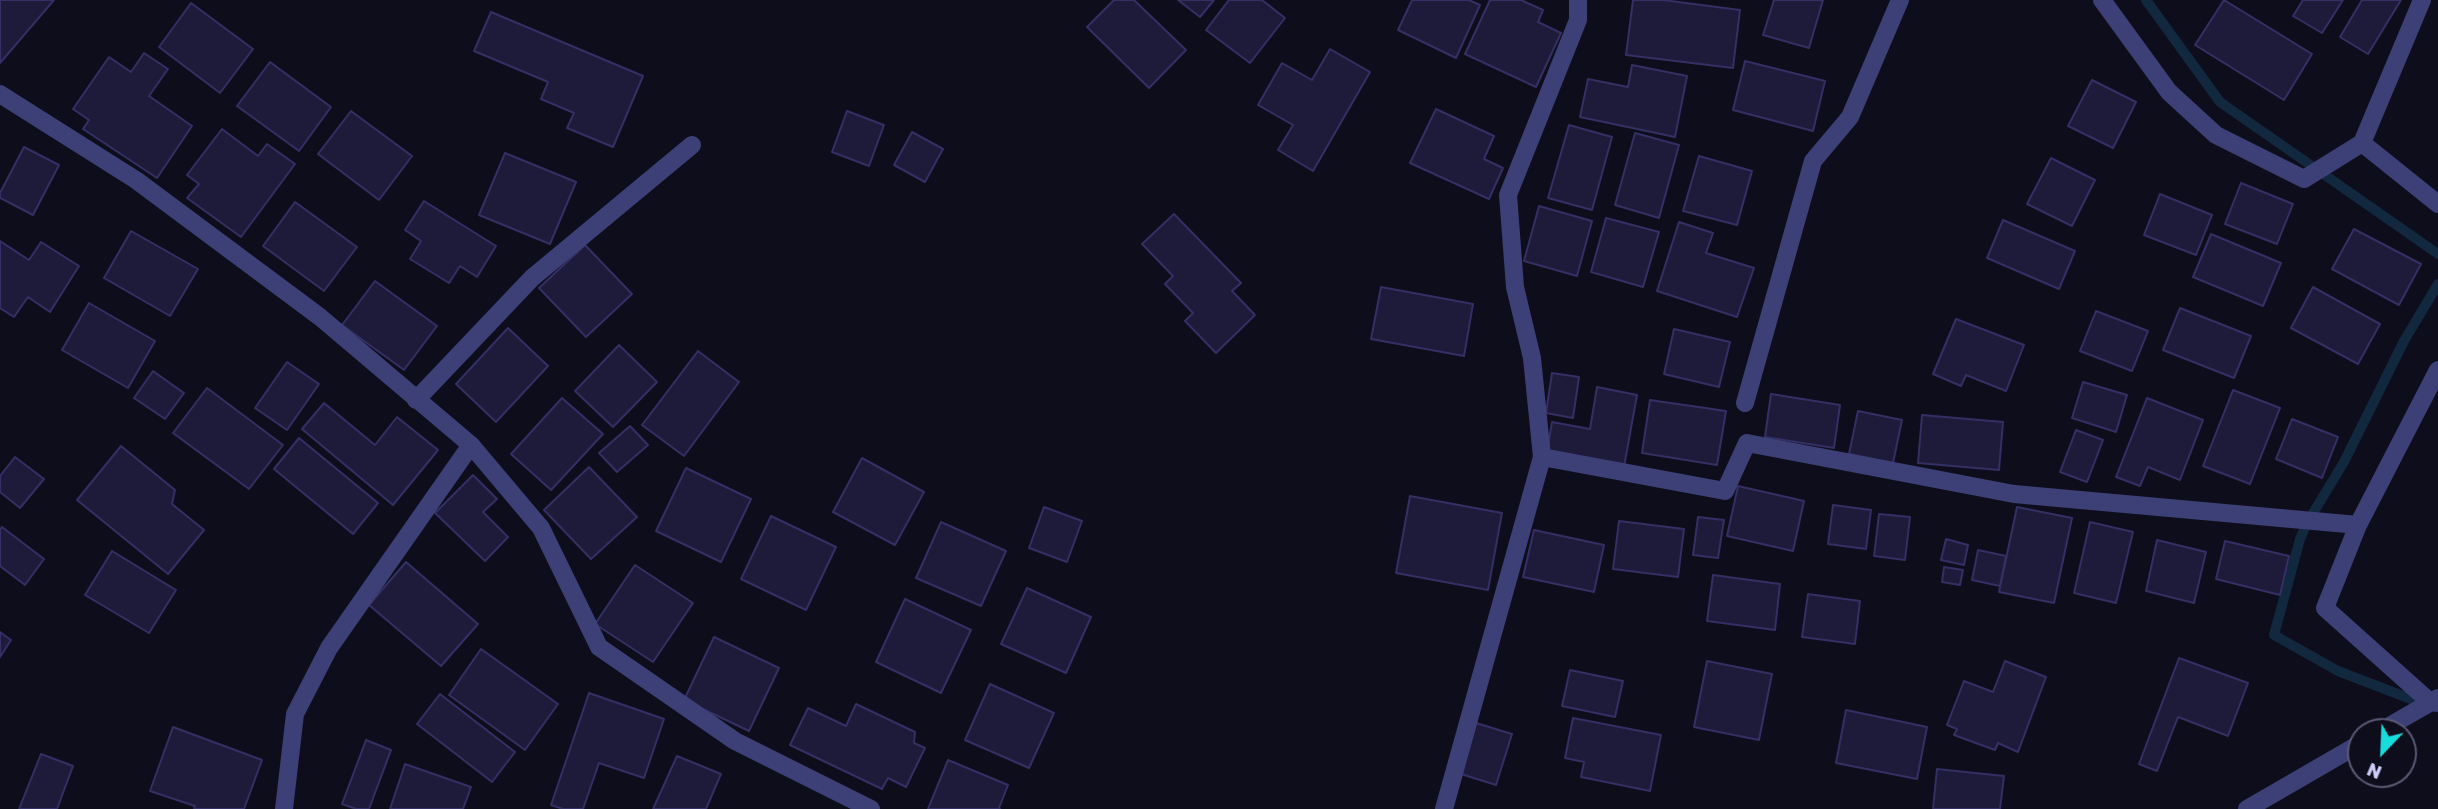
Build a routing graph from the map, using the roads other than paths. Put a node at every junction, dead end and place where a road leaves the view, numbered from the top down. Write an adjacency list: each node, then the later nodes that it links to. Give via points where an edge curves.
1 (1578, 0): 13 (street, via 1578,20 1508,195 1515,287 1532,358)
2 (1900, 0): 11 (street, via 1850,117 1813,161)
3 (2102, 0): 6 (street, via 2169,92 2216,135 2304,179)
4 (2422, 0): 6 (street)
5 (0, 94): 10 (street, via 136,180 320,317)
6 (2362, 143): 8 (street)
7 (692, 145): 10 (street, via 532,278)
8 (2438, 204)
9 (2438, 370): 14 (street)
10 (416, 400): 12 (street)
11 (1745, 403)
12 (471, 445): 18 (street, via 329,649 300,703); 19 (street, via 541,527 599,647 735,741)
13 (1542, 457): 14 (street, via 1725,491 1747,443 2014,494); 20 (street)
14 (2358, 525): 15 (street, via 2325,608)
15 (2435, 701): 16 (street)
16 (2404, 718)
17 (2347, 751): 21 (street)
18 (284, 809)
19 (871, 809)
20 (1444, 809)
21 (2247, 809)

